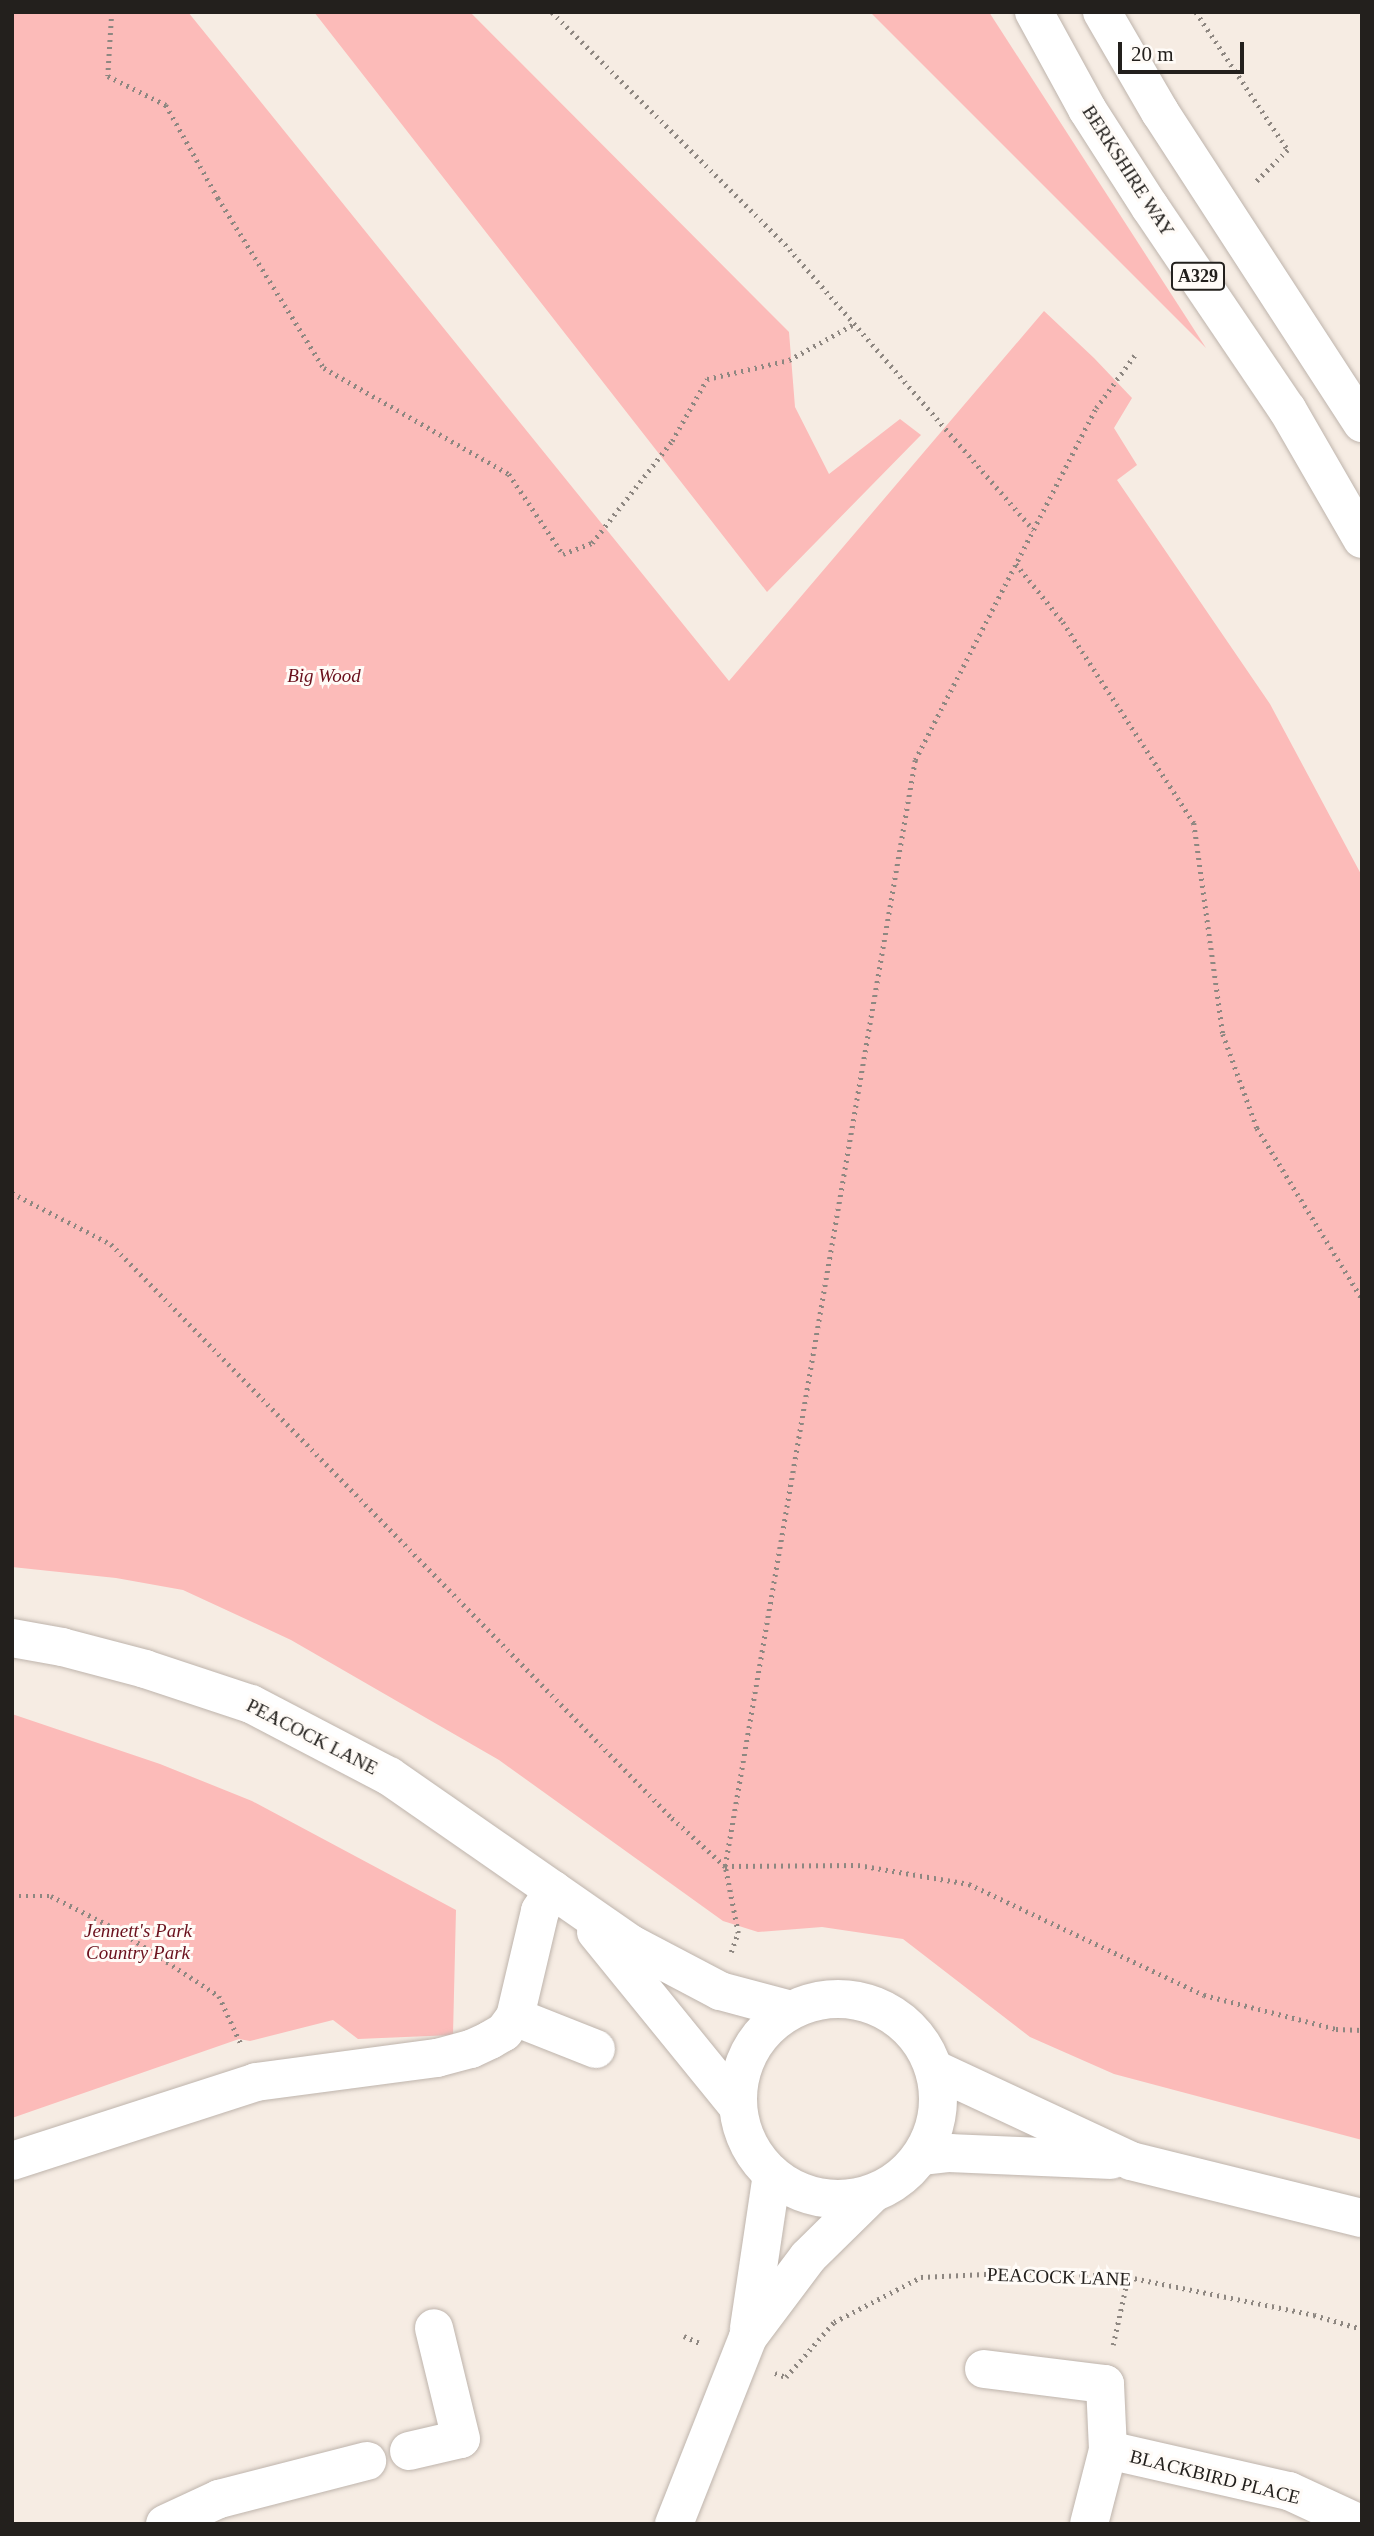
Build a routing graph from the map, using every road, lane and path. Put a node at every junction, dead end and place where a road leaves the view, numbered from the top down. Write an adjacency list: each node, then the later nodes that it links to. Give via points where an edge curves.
1 (112, 12): 7 (path, via 108,76 166,105 324,368 509,474 563,554 593,543 672,441 707,379 789,360)
2 (552, 12): 7 (path, via 785,244)
3 (1034, 12): 11 (main road, BERKSHIRE WAY / A329, via 1087,109 1287,409)
4 (1102, 12): 9 (main road, A329, via 1160,112)
5 (1196, 12): 6 (path, via 1288,150)
6 (1256, 182)
7 (854, 324): 10 (path)
8 (1137, 352): 10 (path, via 1096,408)
9 (1362, 423)
10 (1034, 530): 12 (path)
11 (1362, 539)
12 (1016, 565): 14 (path, via 1063,622 1194,823 1223,1034 1258,1128); 16 (path, via 915,760)
13 (12, 1193): 16 (path, via 111,1244 672,1818)
14 (1362, 1299)
15 (12, 1638): 18 (main road, PEACOCK LANE, via 145,1669 251,1704 389,1776)
16 (725, 1866): 19 (path, via 738,1933); 22 (path, via 858,1865 969,1884 1204,1995 1336,2029)
17 (12, 1896): 25 (path, via 51,1896 120,1931 219,1996)
18 (565, 1899): 20 (main road, PEACOCK LANE, via 631,1944 720,1991); 21 (main road, via 540,1911); 26 (main road, PEACOCK LANE)
19 (729, 1955)
20 (791, 2010): 24 (main road, via 819,2000 847,1999 876,2006 901,2021 921,2043); 26 (main road, via 768,2027 750,2050 740,2078)
21 (515, 2017): 23 (main road); 25 (main road, via 491,2040 449,2055)
22 (1362, 2030)
23 (596, 2049)
24 (934, 2069): 27 (main road, via 939,2099 934,2129); 29 (main road)
25 (256, 2082): 28 (main road)
26 (738, 2107): 30 (main road, via 750,2144)
27 (921, 2156): 29 (main road); 31 (main road, via 899,2179)
28 (12, 2161)
29 (1130, 2161): 32 (main road)
30 (772, 2175): 31 (main road, via 820,2198 846,2200); 36 (main road)
31 (872, 2194): 36 (main road, via 808,2257)
32 (1362, 2218)
33 (1128, 2277): 35 (path, PEACOCK LANE); 38 (path, PEACOCK LANE, via 1030,2272 922,2277 834,2322); 39 (path)
34 (434, 2328): 41 (main road, via 461,2439)
35 (1362, 2329)
36 (747, 2337): 45 (main road)
37 (984, 2368): 39 (main road)
38 (786, 2377)
39 (1104, 2384): 40 (main road, BLACKBIRD PLACE)
40 (1108, 2449): 46 (main road, BLACKBIRD PLACE); 47 (main road, BLACKBIRD PLACE, via 1289,2491)
41 (409, 2451)
42 (368, 2461): 43 (main road, via 331,2470)
43 (223, 2511): 44 (main road)
44 (165, 2524)
45 (674, 2524)
46 (1089, 2524)
47 (1360, 2524)

